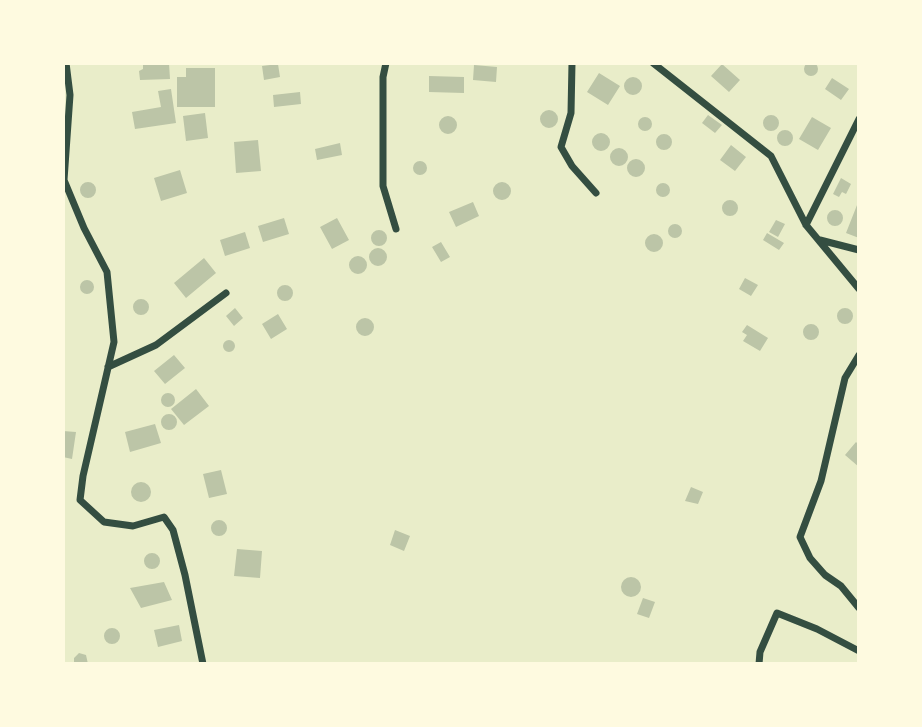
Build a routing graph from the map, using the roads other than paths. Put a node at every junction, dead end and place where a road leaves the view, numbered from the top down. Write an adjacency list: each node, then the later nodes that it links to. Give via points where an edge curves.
1 (66, 63): 14 (street, via 70,95 64,180 107,272 114,342)
2 (386, 63): 8 (street, via 383,186)
3 (572, 63): 6 (street, via 571,113 562,147)
4 (653, 63): 7 (street, via 771,156)
5 (859, 119): 7 (street)
6 (596, 193)
7 (806, 225): 9 (street)
8 (396, 229)
9 (820, 239): 10 (street); 11 (street)
10 (859, 250)
11 (859, 289)
12 (226, 293): 14 (street, via 156,345)
13 (859, 355): 15 (street, via 845,378 821,481 800,537 810,558)
14 (108, 367): 17 (street, via 80,500 104,522 133,526 164,517 173,530 185,575)
15 (859, 608)
16 (859, 651): 18 (street, via 777,614)
17 (203, 664)
18 (759, 664)

